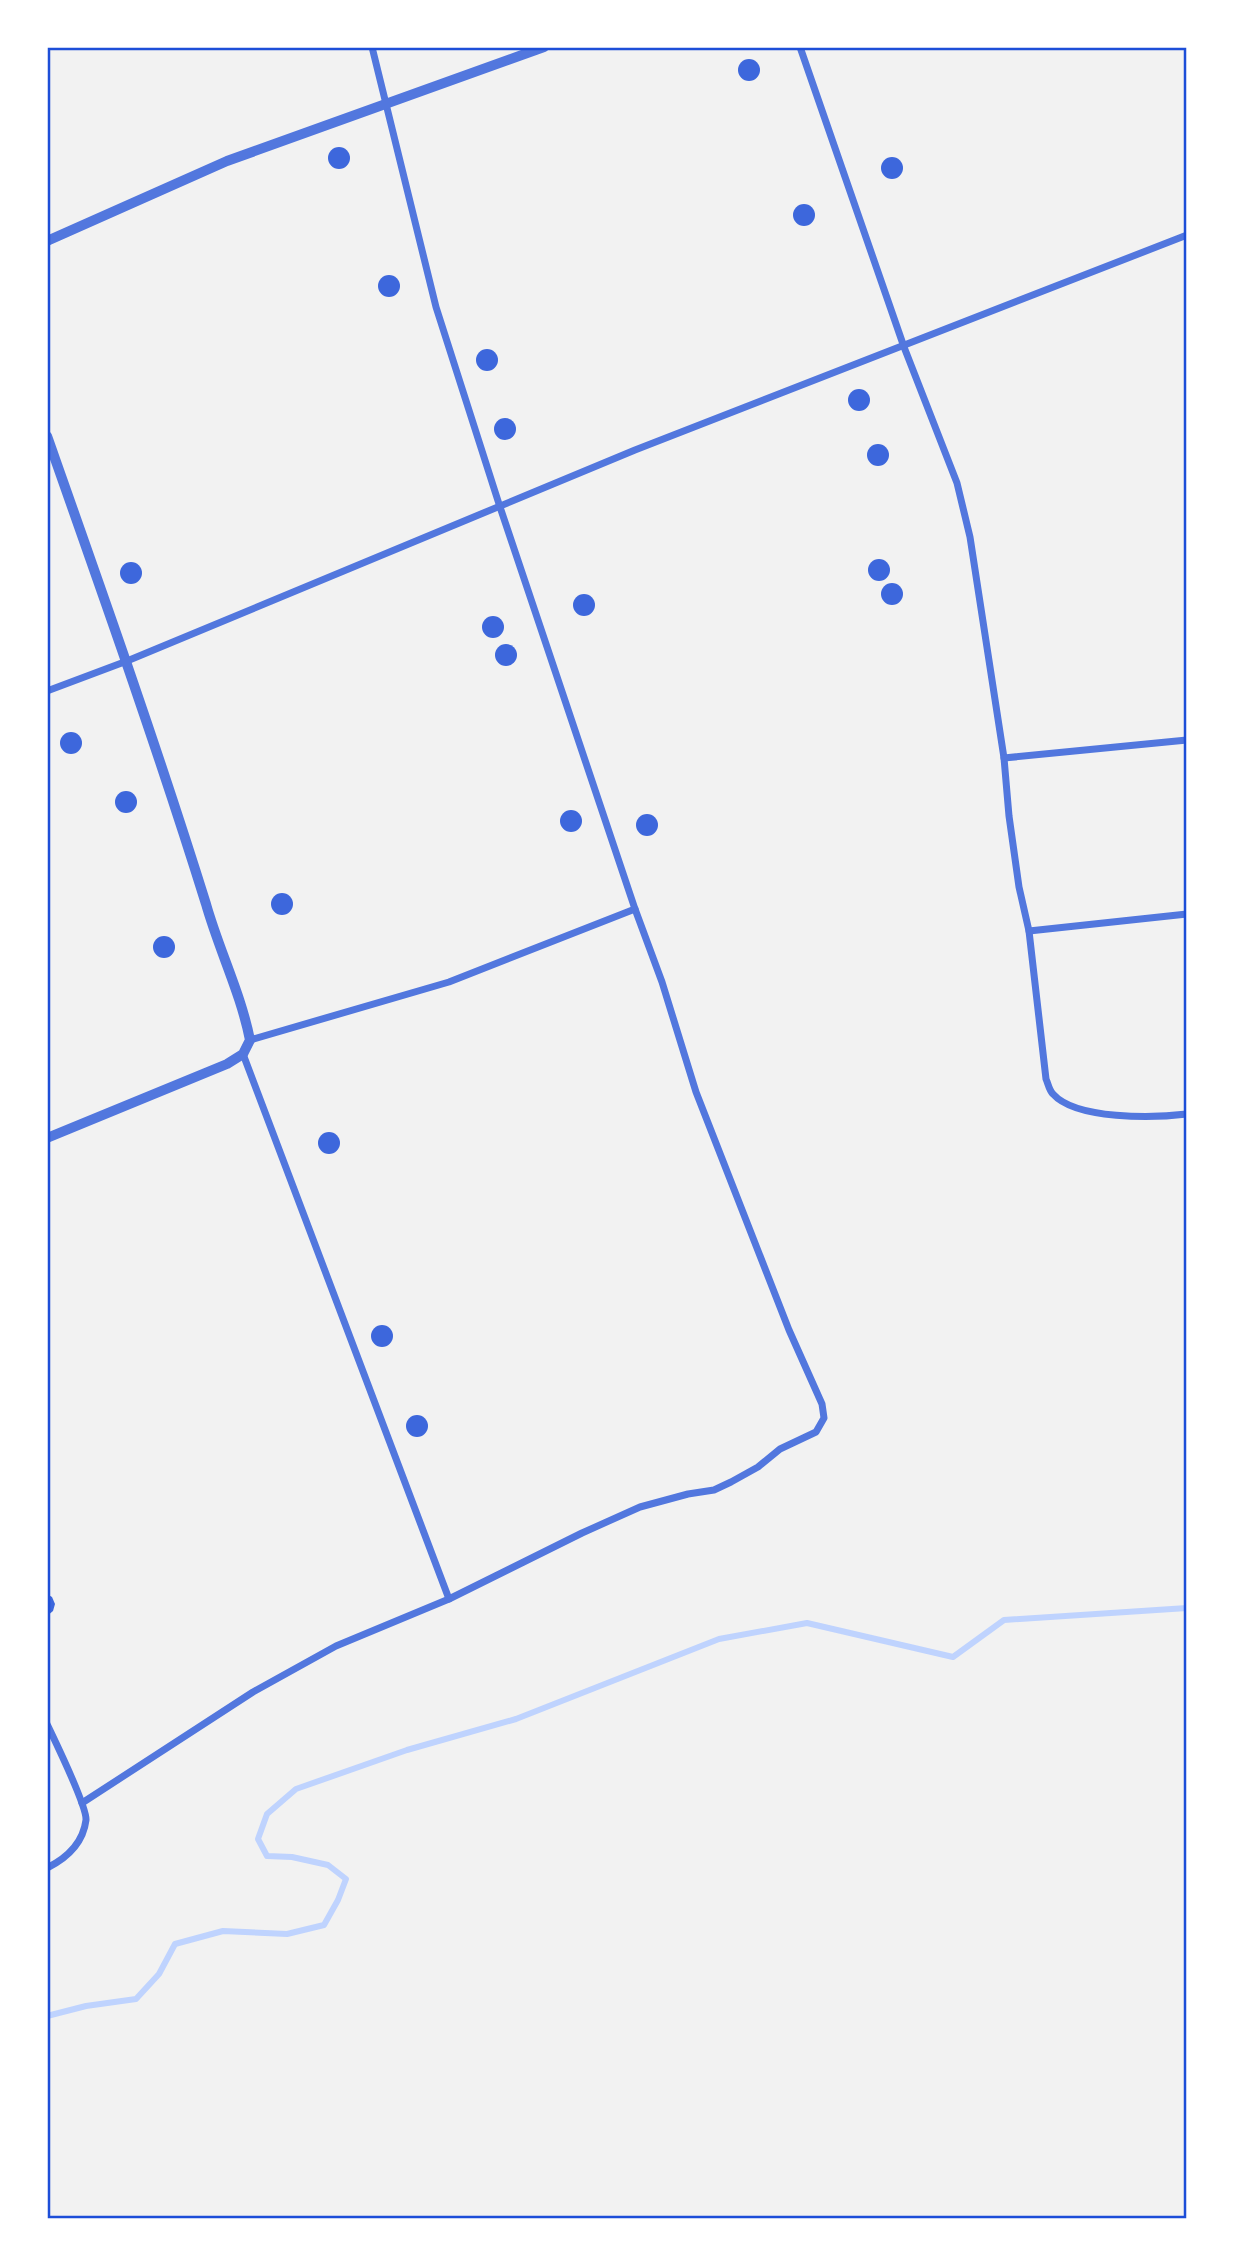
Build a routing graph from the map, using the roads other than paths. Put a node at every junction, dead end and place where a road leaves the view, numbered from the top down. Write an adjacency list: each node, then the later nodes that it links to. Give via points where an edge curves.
1 (372, 47): 4 (street)
2 (544, 47): 4 (street)
3 (800, 47): 7 (street)
4 (385, 104): 6 (street, via 227,161); 9 (street, via 436,307)
5 (1187, 235): 7 (street)
6 (47, 241)
7 (904, 347): 9 (street); 13 (street, via 957,483 970,537)
8 (47, 436): 10 (street)
9 (499, 505): 10 (street); 14 (street)
10 (127, 661): 11 (street); 17 (street)
11 (47, 691)
12 (1187, 740): 13 (street)
13 (1004, 758): 16 (street)
14 (635, 909): 17 (street, via 449,982); 21 (street, via 696,1092 822,1404 824,1419 816,1432 779,1449 731,1482 640,1507)
15 (1187, 914): 16 (street)
16 (1028, 931): 19 (street, via 1051,1093 1093,1112 1129,1117)
17 (250, 1040): 18 (street)
18 (243, 1054): 20 (street); 21 (street)
19 (1187, 1114)
20 (47, 1138)
21 (449, 1599): 23 (street, via 336,1646)
22 (47, 1724): 23 (street)
23 (82, 1803): 24 (street, via 86,1819 72,1853)
24 (47, 1868)

